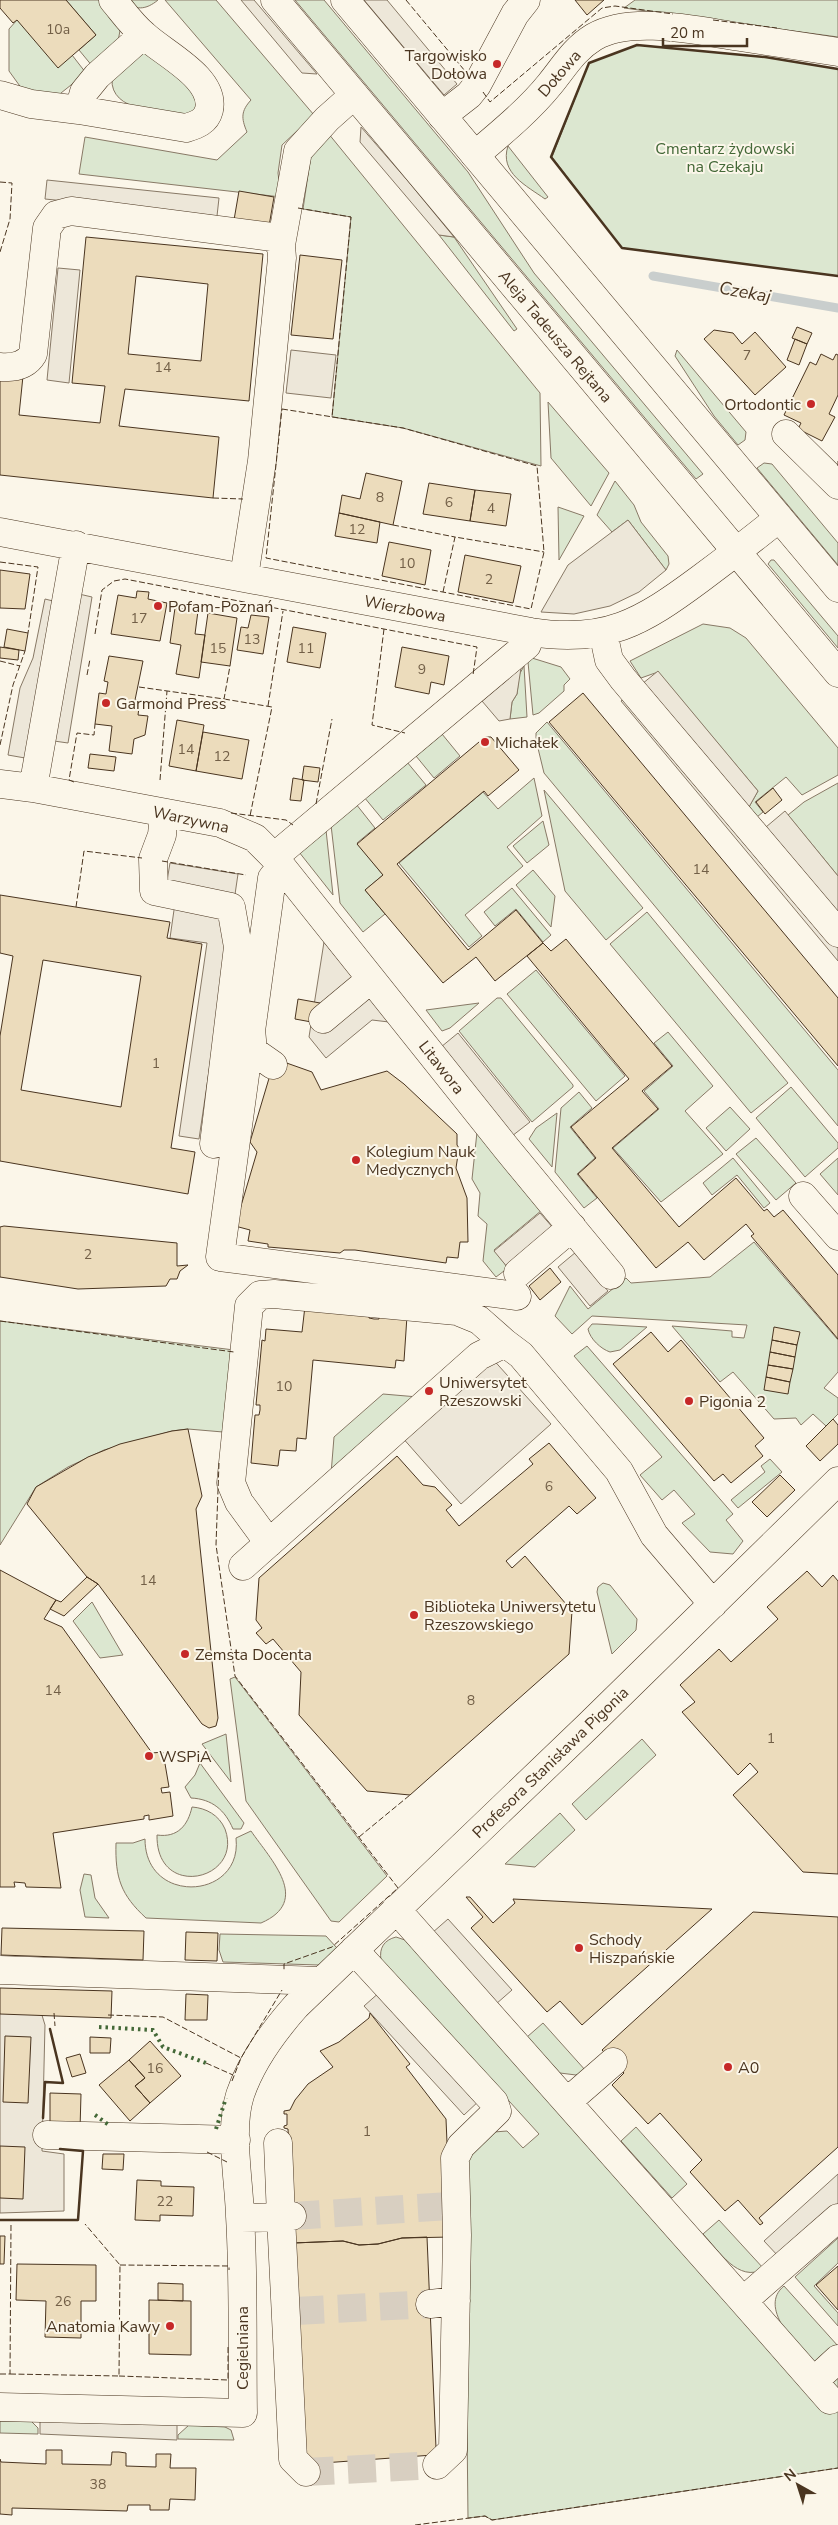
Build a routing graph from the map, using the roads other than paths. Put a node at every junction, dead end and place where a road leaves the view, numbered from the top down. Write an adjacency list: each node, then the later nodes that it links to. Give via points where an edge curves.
1 (113, 0): 5 (street)
2 (274, 0): 8 (street, Aleja Tadeusza Rejtana)
3 (345, 0): 10 (street)
4 (526, 0): 10 (street, via 515,14 477,85)
5 (143, 35): 9 (street, via 84,92); 9 (street, via 201,80 208,93 208,115 199,125 186,128)
6 (838, 52): 11 (street, Dołowa, via 681,29 620,28 595,37 580,48 567,60 550,85)
7 (0, 95): 9 (street, via 31,104)
8 (354, 95): 12 (street, via 298,151); 19 (street, Aleja Tadeusza Rejtana)
9 (79, 110)
10 (442, 116): 11 (street)
11 (475, 155): 16 (street)
12 (281, 245): 13 (street, via 272,237 70,211 56,215 47,228 33,354 29,361 19,366); 20 (street, via 262,461)
13 (0, 367)
14 (786, 434): 15 (street)
15 (838, 485)
16 (779, 518): 19 (street, Wierzbowa); 21 (street)
17 (0, 532): 18 (street, Wierzbowa)
18 (76, 545): 20 (street, Wierzbowa); 26 (street)
19 (736, 552): 23 (street, Wierzbowa, via 651,614); 24 (street, Aleja Tadeusza Rejtana)
20 (244, 577): 22 (street, Wierzbowa)
21 (838, 588)
22 (531, 632): 23 (street, Wierzbowa, via 569,635); 28 (street, via 528,645)
23 (602, 632): 29 (street, via 609,660 623,679)
24 (838, 673)
25 (0, 784): 26 (street, Warzywna)
26 (33, 788): 27 (street, Warzywna)
27 (164, 813): 28 (street, Warzywna, via 239,830 255,838); 34 (street, via 162,835 153,859 154,891 231,907 238,947)
28 (278, 862): 30 (street, Litawora); 32 (street, via 272,878)
29 (838, 933)
30 (372, 979): 31 (street); 36 (street, Litawora)
31 (323, 1019)
32 (251, 1027): 33 (street, via 253,1051); 36 (street, via 220,1257 518,1284)
33 (273, 1064)
34 (214, 1144)
35 (803, 1196): 37 (street)
36 (572, 1227): 38 (street, Litawora)
37 (838, 1236)
38 (611, 1275)
39 (505, 1343): 41 (street, via 479,1356); 41 (street, via 479,1320 457,1311 260,1294 249,1306 231,1483 239,1502); 43 (street, via 521,1355 619,1470 654,1535)
40 (836, 1487): 43 (street, Profesora Stanisława Pigonia)
41 (269, 1543): 42 (street)
42 (242, 1566)
43 (713, 1604): 44 (street, Profesora Stanisława Pigonia)
44 (396, 1909): 45 (street, Profesora Stanisława Pigonia); 50 (street)
45 (354, 1950): 47 (street, Profesora Stanisława Pigonia); 60 (street, via 494,2102 497,2111 460,2146 456,2158 443,2303 453,2450)
46 (0, 1970): 47 (street)
47 (321, 1981): 48 (street, Profesora Stanisława Pigonia)
48 (264, 2046): 52 (street, Cegielniana, via 240,2096)
49 (613, 2062): 50 (street)
50 (567, 2102): 57 (street)
51 (47, 2135): 52 (street)
52 (236, 2140): 55 (street, Cegielniana)
53 (278, 2143): 54 (street)
54 (287, 2216): 55 (street); 61 (street, via 293,2459)
55 (241, 2218): 59 (street, Cegielniana, via 243,2413)
56 (838, 2218): 57 (street)
57 (743, 2301): 58 (street, via 822,2390)
58 (838, 2359)
59 (0, 2407)
60 (437, 2465)
61 (306, 2472)

